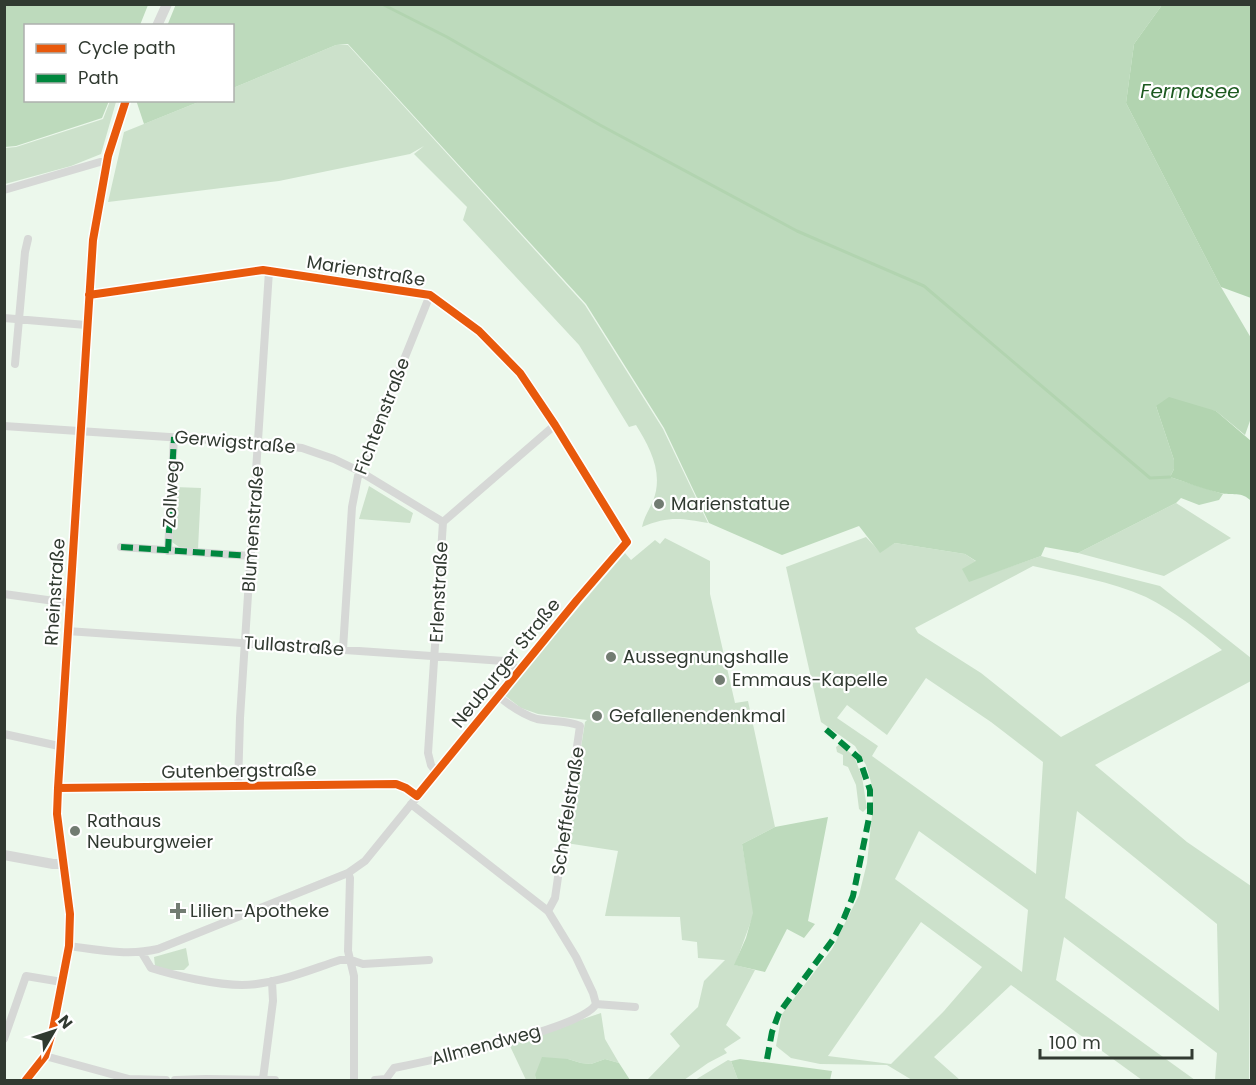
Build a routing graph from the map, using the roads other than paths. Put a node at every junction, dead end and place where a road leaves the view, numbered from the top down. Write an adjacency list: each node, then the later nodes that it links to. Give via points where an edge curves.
1 (167, 4): 2 (main road)
2 (158, 24)
3 (125, 102): 4 (main road, Rheinstraße)
4 (107, 163): 5 (street); 8 (main road, Rheinstraße, via 93,240)
5 (4, 190)
6 (28, 239): 11 (street)
7 (269, 271): 8 (street, Marienstraße); 9 (street, Marienstraße); 18 (street, Blumenstraße)
8 (89, 295): 12 (main road, Rheinstraße)
9 (430, 295): 14 (street, Marienstraße, via 479,331 512,365); 19 (street, Fichtenstraße)
10 (4, 318): 11 (street)
11 (20, 319): 12 (street); 13 (street)
12 (86, 325): 16 (main road, Rheinstraße)
13 (15, 364)
14 (555, 425): 20 (street, Erlenstraße); 21 (street, Marienstraße)
15 (4, 426): 16 (street, Gerwigstraße)
16 (80, 431): 17 (street, Gerwigstraße); 26 (main road, Rheinstraße)
17 (174, 437): 18 (street, Gerwigstraße); 23 (street, Zollweg)
18 (258, 443): 19 (street, Gerwigstraße, via 302,448); 24 (street, Blumenstraße)
19 (359, 471): 20 (street, Gerwigstraße); 29 (street, Fichtenstraße, via 351,507)
20 (443, 522): 30 (street, Erlenstraße)
21 (627, 542): 31 (street, Neuburger Straße)
22 (120, 547): 23 (street, Zollweg)
23 (168, 550): 24 (street, Zollweg)
24 (251, 556): 28 (street, Blumenstraße)
25 (4, 594): 26 (street)
26 (69, 603): 27 (main road, Rheinstraße)
27 (67, 632): 28 (street, Tullastraße); 34 (main road, Rheinstraße)
28 (246, 643): 29 (street, Tullastraße); 36 (street, Blumenstraße)
29 (343, 649): 30 (street, Tullastraße)
30 (435, 656): 31 (street, Tullastraße, via 504,661); 35 (street, Erlenstraße, via 428,753)
31 (519, 670): 32 (street, Neuburger Straße)
32 (498, 696): 35 (street, Neuburger Straße); 43 (street, Scheffelstraße, via 535,718 580,726 555,898)
33 (4, 734): 34 (street)
34 (59, 746): 37 (main road, Rheinstraße)
35 (437, 772): 38 (street, Neuburger Straße)
36 (238, 786): 37 (street, Gutenbergstraße); 38 (street, Gutenbergstraße, via 396,784)
37 (58, 788): 41 (main road, Rheinstraße)
38 (417, 796): 39 (street, Neuburger Straße)
39 (411, 804): 42 (street, Neuburger Straße, via 365,861); 43 (street)
40 (4, 855): 41 (main road)
41 (63, 864): 44 (main road, Rheinstraße)
42 (348, 873): 45 (street, Neuburger Straße); 46 (street)
43 (548, 911): 50 (street, via 576,957)
44 (69, 946): 45 (street, Neuburger Straße); 49 (main road, Rheinstraße)
45 (142, 953): 48 (street, via 151,968 179,976 242,985)
46 (351, 960): 47 (street, via 363,964); 48 (street); 59 (street)
47 (429, 960)
48 (272, 981): 54 (street)
49 (62, 982): 52 (street, via 26,976); 53 (main road, Rheinstraße)
50 (596, 1004): 51 (street); 60 (street, Allmendweg, via 561,1023 506,1042 394,1068 386,1079)
51 (635, 1007)
52 (4, 1039)
53 (45, 1056): 55 (main road, Rheinstraße); 56 (street, via 129,1079)
54 (263, 1079): 57 (street); 58 (street)
55 (26, 1080)
56 (166, 1080)
57 (175, 1080)
58 (275, 1080)
59 (354, 1080)
60 (375, 1080)

